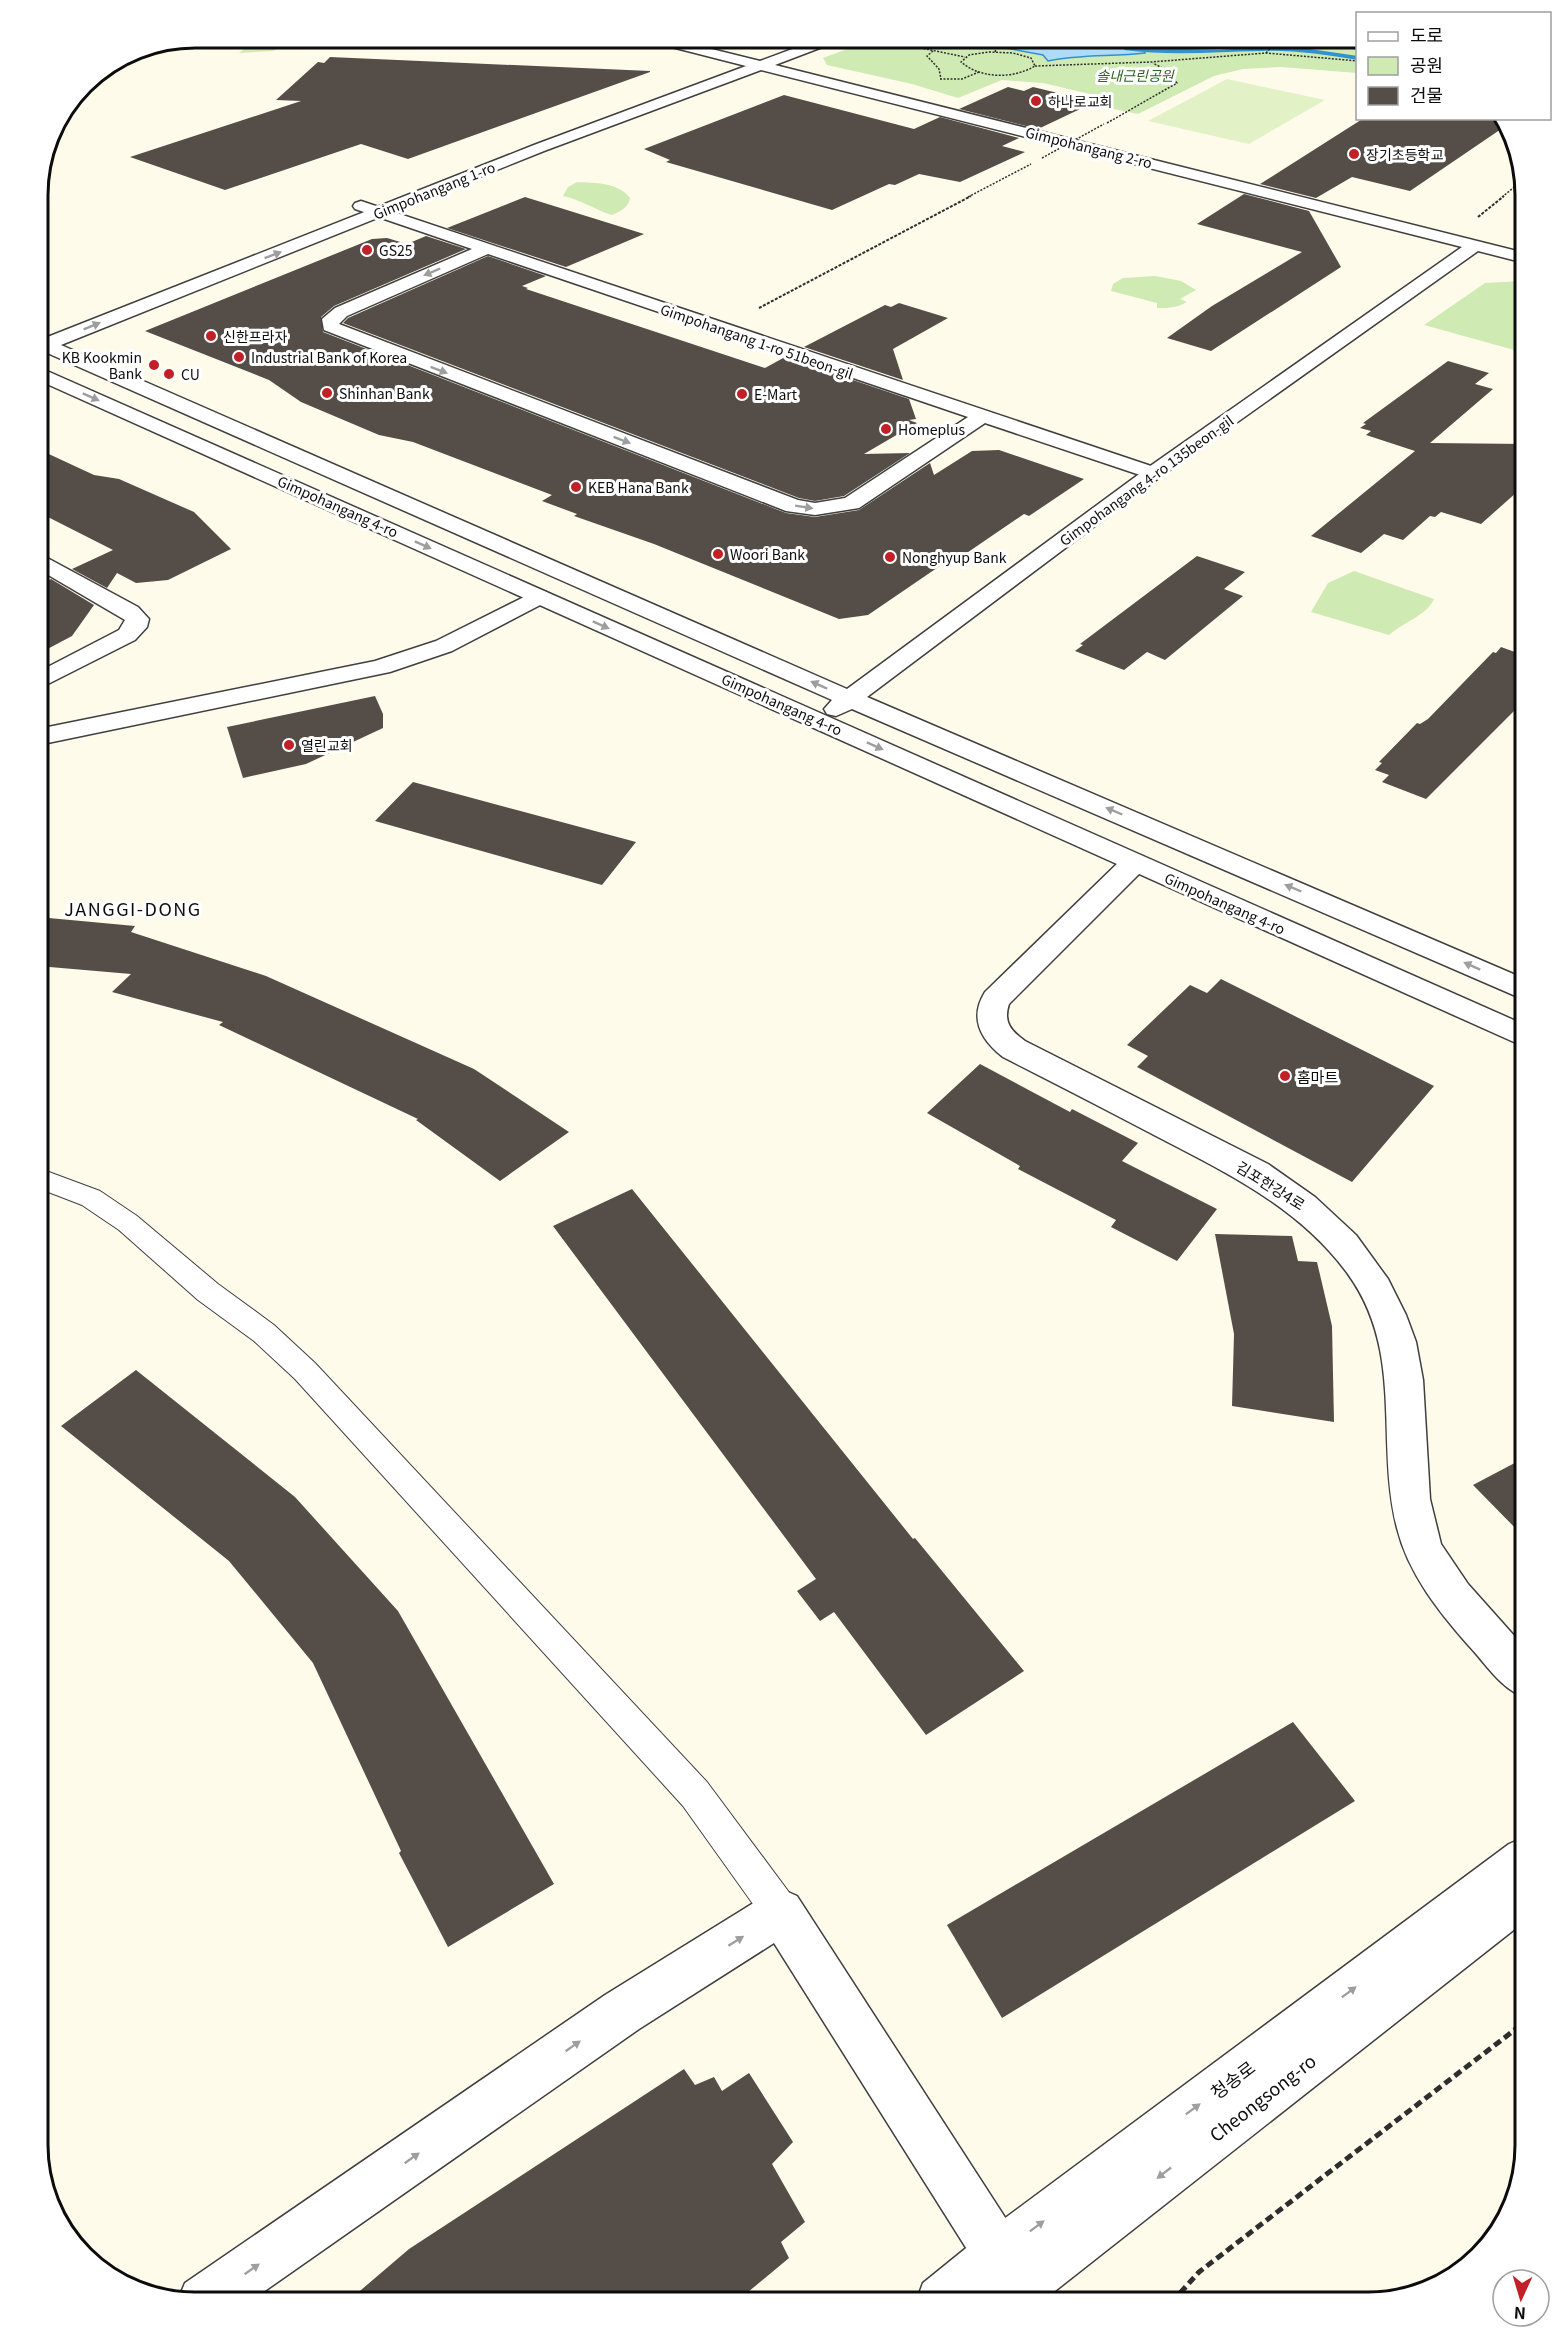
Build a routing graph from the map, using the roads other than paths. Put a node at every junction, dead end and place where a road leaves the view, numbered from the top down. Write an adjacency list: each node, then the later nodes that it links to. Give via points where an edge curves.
1 (694, 48): 4 (street, Gimpohangang 2-ro)
2 (783, 48): 4 (street, Gimpohangang 1-ro)
3 (807, 48): 5 (street, Gimpohangang 1-ro)
4 (748, 61): 5 (street, Gimpohangang 2-ro); 6 (street, Gimpohangang 1-ro)
5 (765, 65): 7 (street, Gimpohangang 1-ro, via 550,143); 8 (street, Gimpohangang 2-ro)
6 (361, 206): 7 (street, Gimpohangang 1-ro 51beon-gil); 11 (street, Gimpohangang 1-ro)
7 (381, 212): 9 (street, Gimpohangang 1-ro 51beon-gil); 12 (street, Gimpohangang 1-ro, one-way to 7)
8 (1476, 245): 10 (street, Gimpohangang 2-ro); 16 (street, Gimpohangang 4-ro 135beon-gil)
9 (486, 249): 15 (street, Gimpohangang 1-ro 51beon-gil); 15 (street, one-way to 15, via 341,312 331,319 330,326 794,506 815,509 850,503)
10 (1515, 255)
11 (138, 290)
12 (48, 342)
13 (48, 348): 20 (street, Gimpohangang 4-ro, one-way to 13)
14 (48, 377): 18 (street, Gimpohangang 4-ro, one-way to 18)
15 (981, 417): 16 (street, Gimpohangang 1-ro 51beon-gil)
16 (1153, 473): 20 (street, Gimpohangang 4-ro 135beon-gil)
17 (48, 566): 19 (street, via 130,612 137,620 127,634)
18 (538, 597): 21 (street, Gimpohangang 4-ro, one-way to 21); 22 (street, via 444,646 381,668)
19 (48, 677)
20 (850, 699): 21 (street, Gimpohangang 4-ro 135beon-gil); 24 (street, Gimpohangang 4-ro, one-way to 20)
21 (821, 721): 23 (street, Gimpohangang 4-ro, one-way to 23)
22 (48, 735)
23 (1134, 863): 25 (street, Gimpohangang 4-ro); 27 (street, 김포한강4로, via 996,999 990,1010 990,1025 1014,1049 1292,1195 1321,1218 1349,1249 1385,1306 1399,1345 1413,1516 1422,1547 1481,1630)
24 (1515, 985)
25 (1515, 1032)
26 (48, 1182): 30 (lane, via 91,1198 128,1223 305,1371 695,1794)
27 (1515, 1666)
28 (1515, 1869): 31 (street, 청송로, one-way to 28)
29 (1515, 1901): 31 (street, Cheongsong-ro, one-way to 31)
30 (781, 1912): 31 (street); 32 (street, one-way to 30, via 622,2012)
31 (1011, 2286): 33 (street, 청송로)
32 (218, 2292)
33 (985, 2292)

